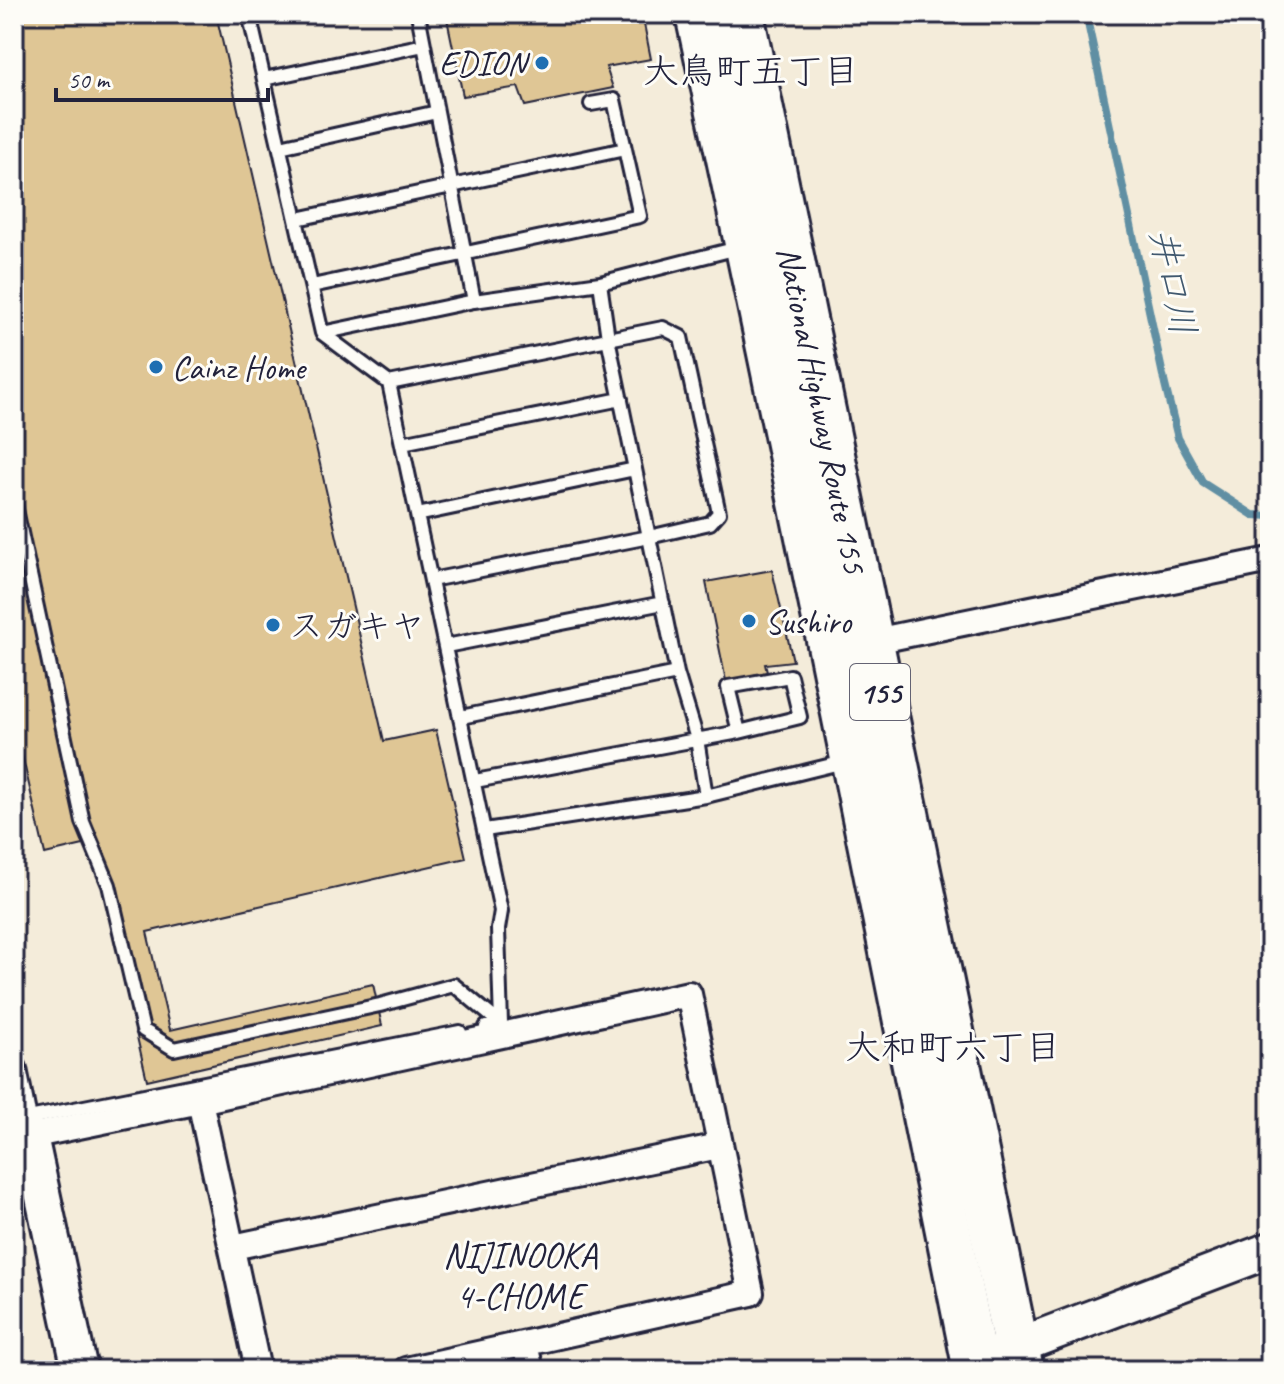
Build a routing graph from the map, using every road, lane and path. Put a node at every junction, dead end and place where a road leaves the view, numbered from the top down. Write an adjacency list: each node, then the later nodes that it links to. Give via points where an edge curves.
1 (249, 14): 6 (lane)
2 (418, 14): 5 (lane)
3 (698, 14): 13 (highway, National Highway Route 155 / 155)
4 (741, 14): 30 (highway, National Highway Route 155 / 155)
5 (424, 45): 6 (lane); 8 (lane)
6 (264, 79): 9 (lane)
7 (591, 104): 10 (lane, via 614,100)
8 (437, 112): 9 (lane); 11 (lane)
9 (280, 147): 12 (lane)
10 (625, 149): 11 (lane); 14 (lane, via 640,216)
11 (451, 184): 12 (lane); 14 (lane)
12 (297, 219): 16 (lane)
13 (748, 244): 15 (lane); 36 (highway, National Highway Route 155 / 155)
14 (465, 254): 16 (lane); 17 (lane)
15 (600, 283): 17 (lane); 19 (lane)
16 (312, 286): 18 (lane)
17 (474, 301): 18 (lane)
18 (322, 333): 20 (lane)
19 (608, 338): 20 (lane); 21 (lane); 26 (lane, via 663,328 681,337 719,513 710,523)
20 (389, 383): 22 (lane)
21 (621, 399): 22 (lane); 23 (lane)
22 (402, 443): 25 (lane)
23 (635, 469): 25 (lane); 26 (lane)
24 (14, 500): 40 (lane, via 83,822 109,885 143,1030 174,1049 454,985)
25 (417, 515): 28 (lane)
26 (649, 537): 28 (lane); 29 (lane)
27 (1270, 560): 30 (street)
28 (431, 580): 31 (lane)
29 (663, 603): 31 (lane); 32 (lane)
30 (870, 642): 48 (highway, National Highway Route 155 / 155)
31 (446, 646): 33 (lane)
32 (677, 673): 33 (lane); 35 (lane)
33 (461, 717): 37 (lane)
34 (739, 732): 34 (lane, via 800,717 790,676 728,687); 35 (lane)
35 (697, 739): 37 (lane); 38 (lane)
36 (855, 759): 38 (lane); 49 (highway, National Highway Route 155 / 155)
37 (475, 781): 39 (lane)
38 (706, 796): 39 (lane)
39 (485, 830): 40 (lane, via 501,911)
40 (501, 1024): 43 (lane)
41 (14, 1069): 43 (street)
42 (200, 1101): 43 (street); 44 (street, via 689,994); 45 (street)
43 (27, 1127): 50 (street)
44 (719, 1146): 45 (street); 47 (street, via 751,1293)
45 (233, 1247): 51 (street)
46 (1270, 1250): 48 (street)
47 (525, 1345): 52 (street); 53 (street)
48 (1018, 1358): 49 (street)
49 (969, 1368)
50 (80, 1370)
51 (258, 1370)
52 (406, 1370)
53 (531, 1370)

